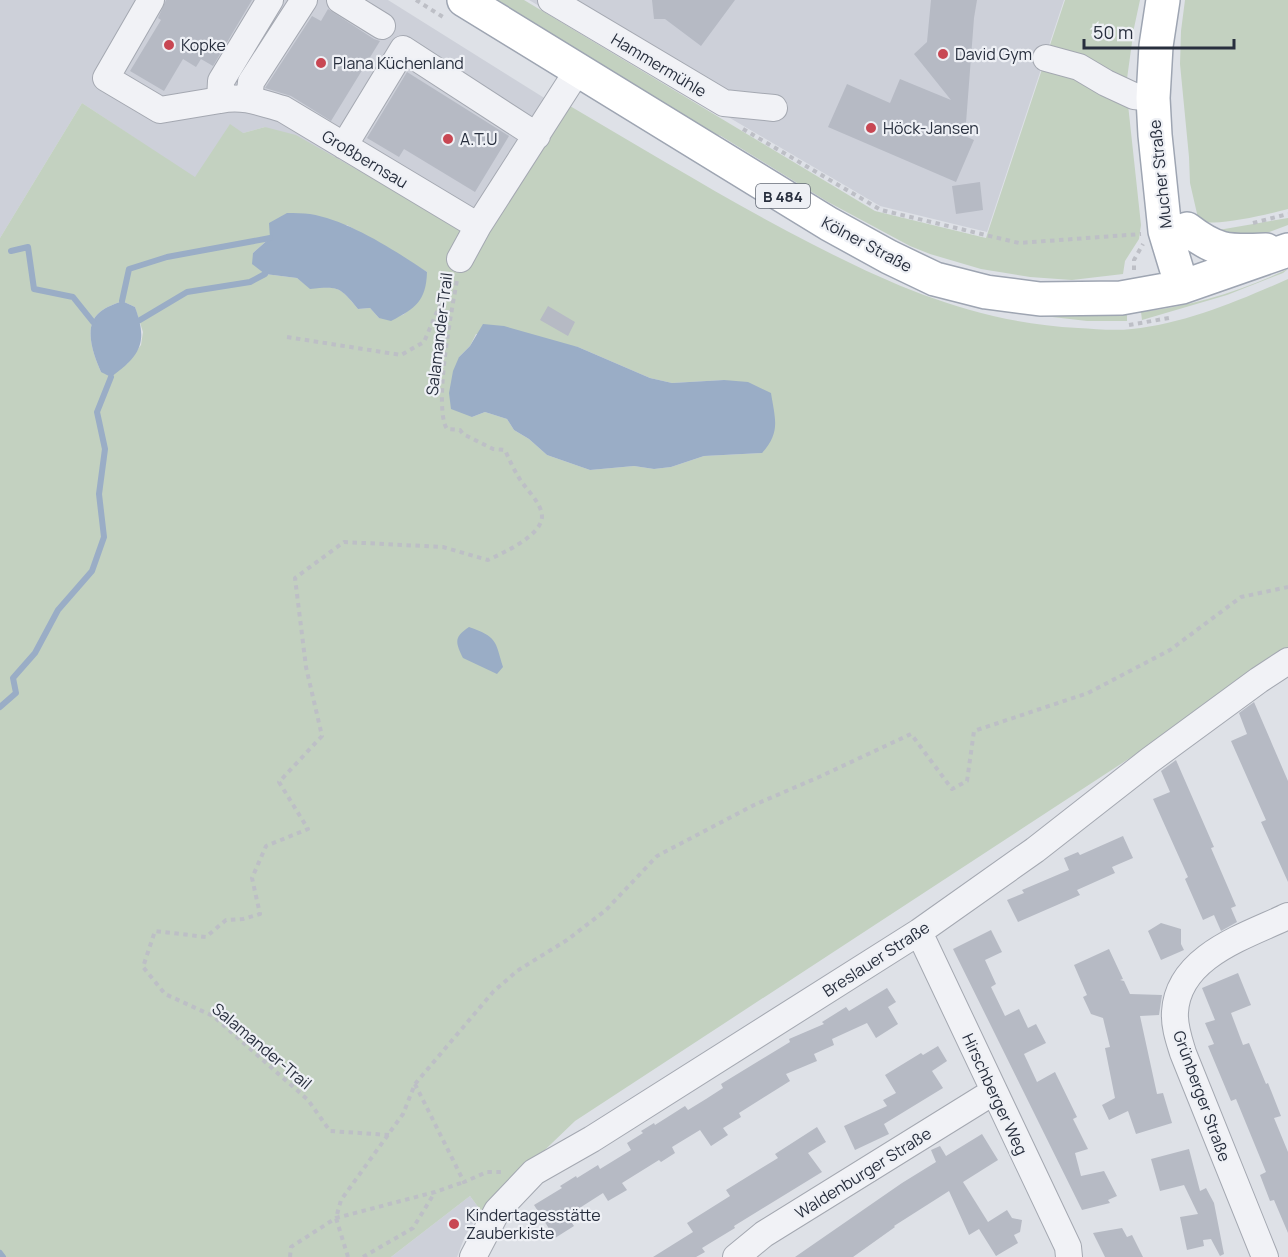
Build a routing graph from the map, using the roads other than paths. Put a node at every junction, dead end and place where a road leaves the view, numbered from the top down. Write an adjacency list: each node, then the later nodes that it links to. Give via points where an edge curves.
1 (151, 0): 14 (street, Großbernsau, via 106,78 160,110)
2 (270, 0): 14 (street, via 221,81)
3 (304, 0): 13 (street, via 251,82)
4 (340, 0): 9 (street)
5 (464, 0): 11 (main road, Kölner Straße / B 484)
6 (551, 0): 15 (street, Hammermühle, via 724,104)
7 (1163, 0): 12 (main road, Mucher Straße)
8 (1179, 0): 19 (main road, Mucher Straße, via 1171,104)
9 (382, 26)
10 (1046, 58): 12 (street, via 1079,67 1134,96)
11 (578, 70): 16 (street); 22 (main road, Kölner Straße / B 484, via 829,224 935,279 986,292 1040,299 1121,298)
12 (1153, 98): 22 (main road, Mucher Straße, via 1162,215)
13 (249, 99): 14 (street, Großbernsau); 17 (street, Großbernsau, via 284,109)
14 (220, 100)
15 (774, 108)
16 (537, 136): 17 (street, via 403,49); 18 (street)
17 (344, 146): 18 (street, Großbernsau)
18 (478, 226): 21 (street)
19 (1187, 229): 20 (main road, Mucher Straße / B 484, via 1205,242 1230,251); 22 (main road, Mucher Straße)
20 (1288, 250): 22 (main road, B 484)
21 (460, 259)
22 (1182, 287)
23 (1288, 661): 25 (street, Breslauer Straße)
24 (1288, 916): 30 (street, Grünberger Straße, via 1201,962 1184,982 1175,1013 1183,1053)
25 (919, 932): 26 (street, Hirschberger Weg); 27 (street, Breslauer Straße, via 534,1172 497,1211)
26 (993, 1092): 28 (street, Waldenburger Straße, via 764,1234); 29 (street, Hirschberger Weg, via 1068,1247)
27 (473, 1257)
28 (736, 1257)
29 (1069, 1257)
30 (1265, 1257)

